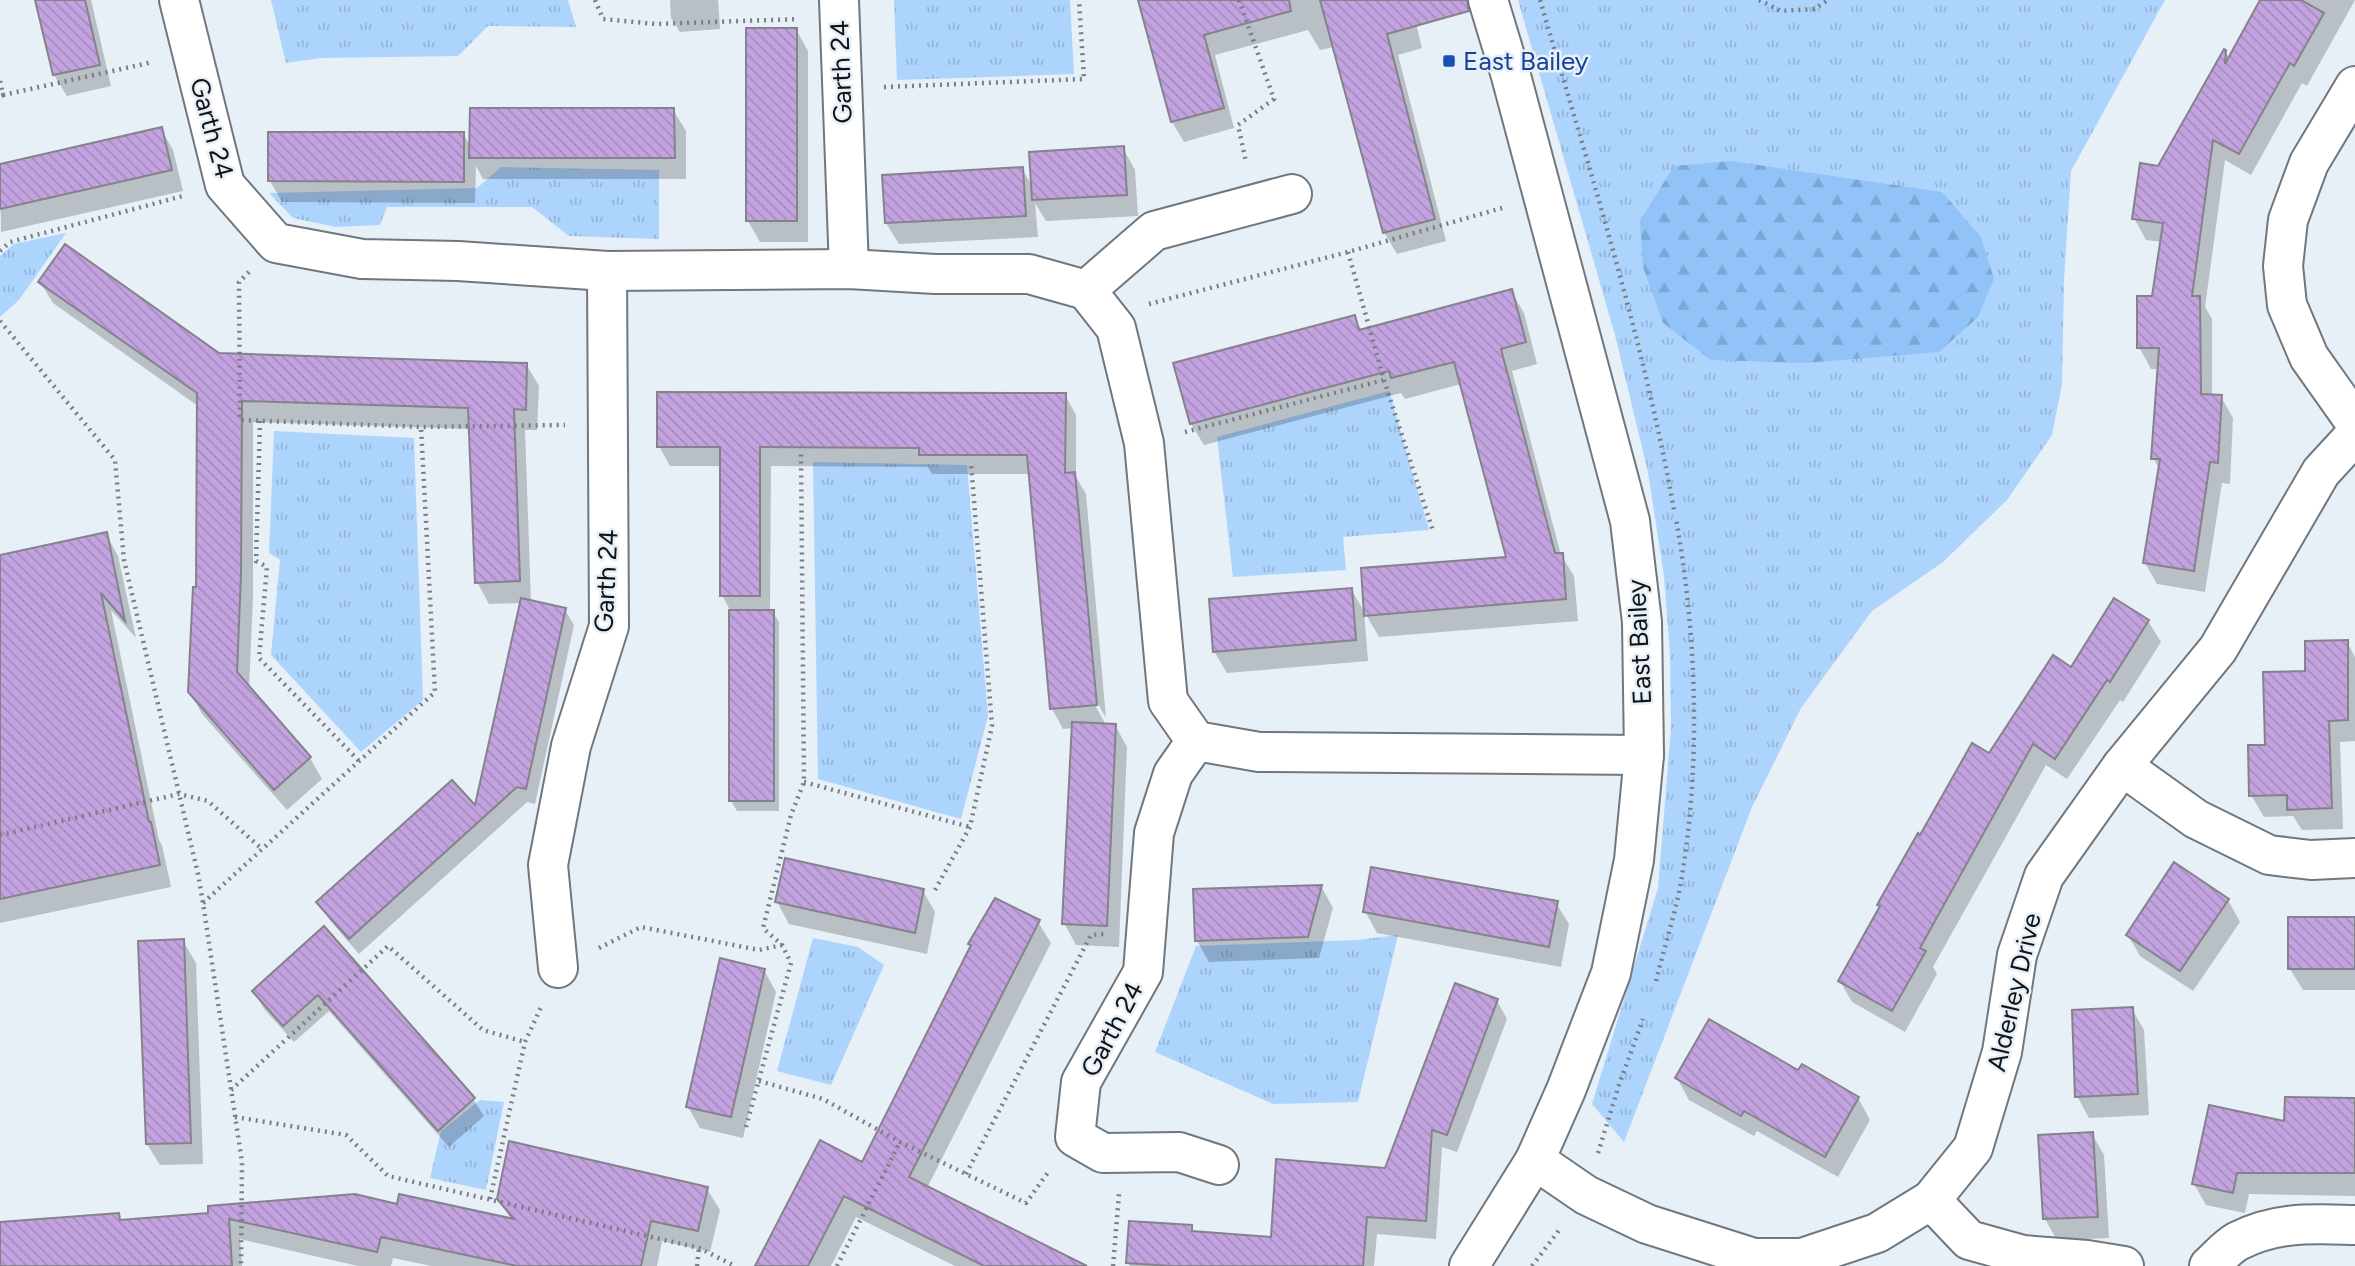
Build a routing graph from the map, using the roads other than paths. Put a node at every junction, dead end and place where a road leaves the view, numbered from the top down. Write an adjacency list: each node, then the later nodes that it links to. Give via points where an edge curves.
1 (179, 0): 7 (street, Garth 24, via 225,185 276,243 362,259)
2 (1488, 0): 12 (street, East Bailey, via 1630,520 1642,622)
3 (839, 9): 6 (street, Garth 24)
4 (2355, 86): 9 (street, via 2309,163 2288,220 2283,266 2287,305 2309,357)
5 (1292, 194): 8 (street, via 1154,231)
6 (849, 269): 7 (street); 8 (street, via 1029,274)
7 (607, 271): 15 (street, Garth 24, via 609,626 571,746 548,865)
8 (1086, 290): 11 (street, via 1116,328 1144,443 1168,701)
9 (2355, 422)
10 (2355, 435): 13 (street, Alderley Drive, via 2321,472 2218,649)
11 (1196, 741): 12 (street, via 1259,751); 17 (street, Garth 24, via 1173,774 1154,833 1143,972 1081,1082 1075,1137 1102,1153 1179,1152)
12 (1644, 755): 16 (street, East Bailey, via 1634,860 1611,973)
13 (2122, 766): 14 (street, via 2196,819 2269,855 2311,860); 18 (street, Alderley Drive, via 2044,876 2017,955 2002,1052 1973,1148)
14 (2355, 858)
15 (558, 968)
16 (1535, 1160): 18 (street, Alderley Drive, via 1586,1195 1647,1224 1754,1258 1802,1258 1877,1233); 20 (street, East Bailey)
17 (1219, 1165)
18 (1931, 1200): 21 (street, via 1969,1240 2023,1255)
19 (2355, 1225): 22 (street, via 2298,1223 2265,1231 2236,1242)
20 (1469, 1266)
21 (2124, 1266)
22 (2209, 1266)

